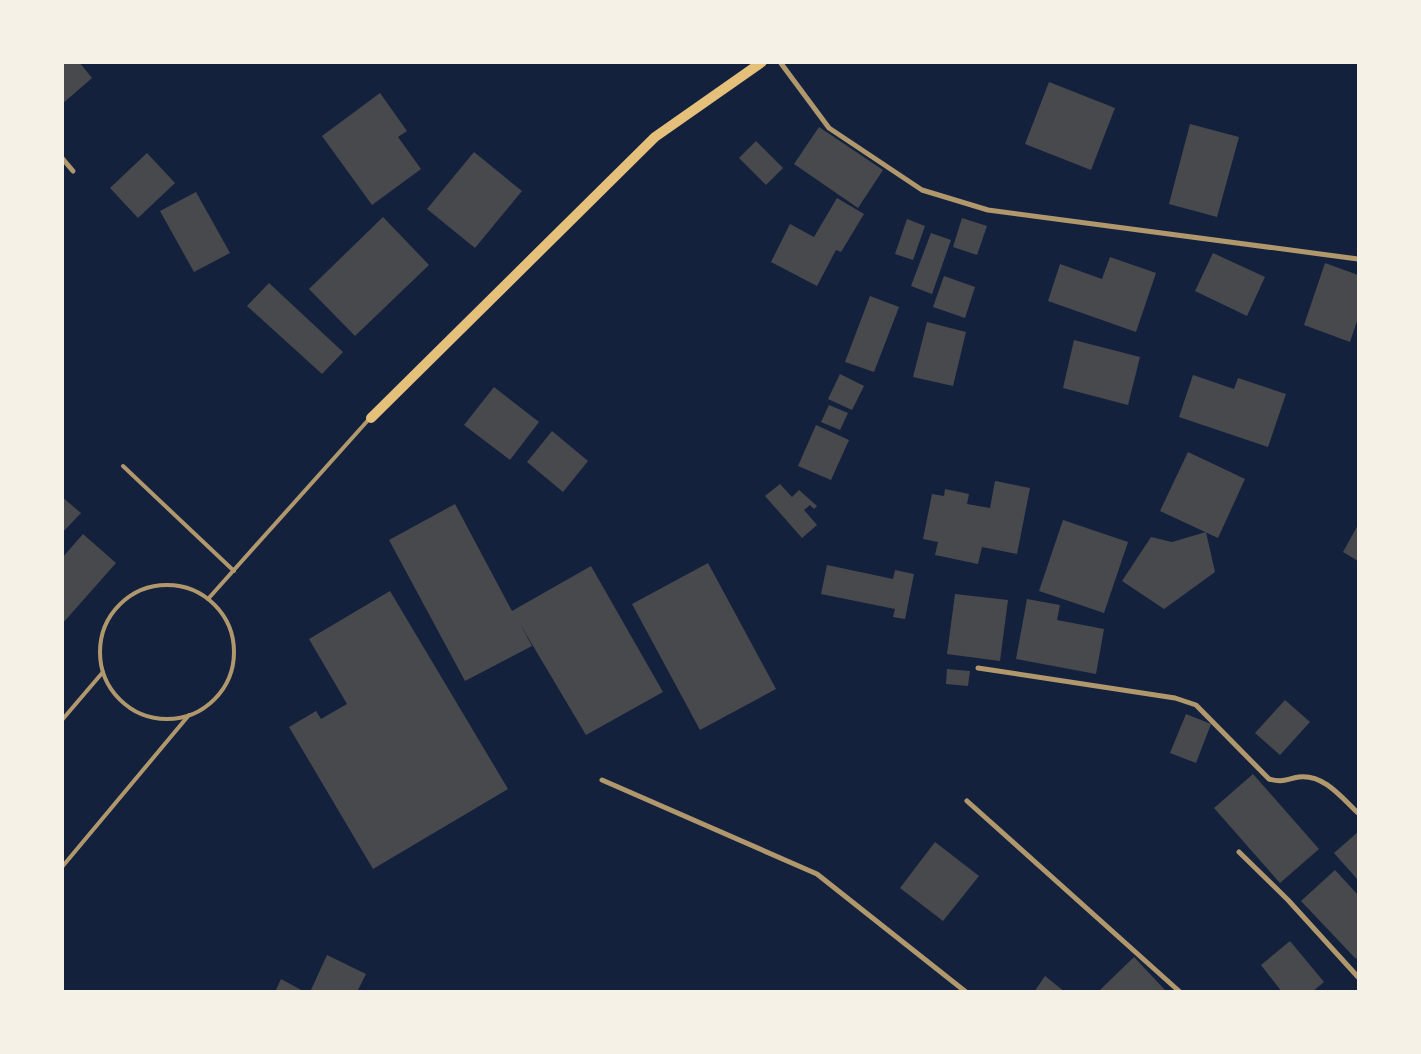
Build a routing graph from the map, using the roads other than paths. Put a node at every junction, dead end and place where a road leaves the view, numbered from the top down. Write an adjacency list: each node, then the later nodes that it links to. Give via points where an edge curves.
1 (762, 62): 6 (main road, via 655,137)
2 (780, 62): 5 (street, via 829,128 922,190 988,210)
3 (62, 158): 4 (street)
4 (73, 171)
5 (1358, 259)
6 (371, 418): 8 (lane)
7 (123, 466): 8 (lane)
8 (234, 571): 9 (lane)
9 (208, 599): 11 (lane, via 190,588 169,584 147,586 128,596 112,611 103,630 99,651); 12 (lane, via 223,614 231,632 234,653 222,691 207,706)
10 (978, 668): 16 (street, via 1175,698 1196,705 1268,779 1279,782 1311,777 1326,783)
11 (103, 672): 12 (lane, via 113,691 128,706 147,716 169,719); 13 (lane)
12 (190, 715): 18 (lane)
13 (62, 720)
14 (602, 780): 20 (street, via 817,874)
15 (967, 801): 21 (street)
16 (1358, 813)
17 (1238, 852): 19 (street, via 1288,900)
18 (62, 867)
19 (1358, 977)
20 (966, 992)
21 (1180, 992)

